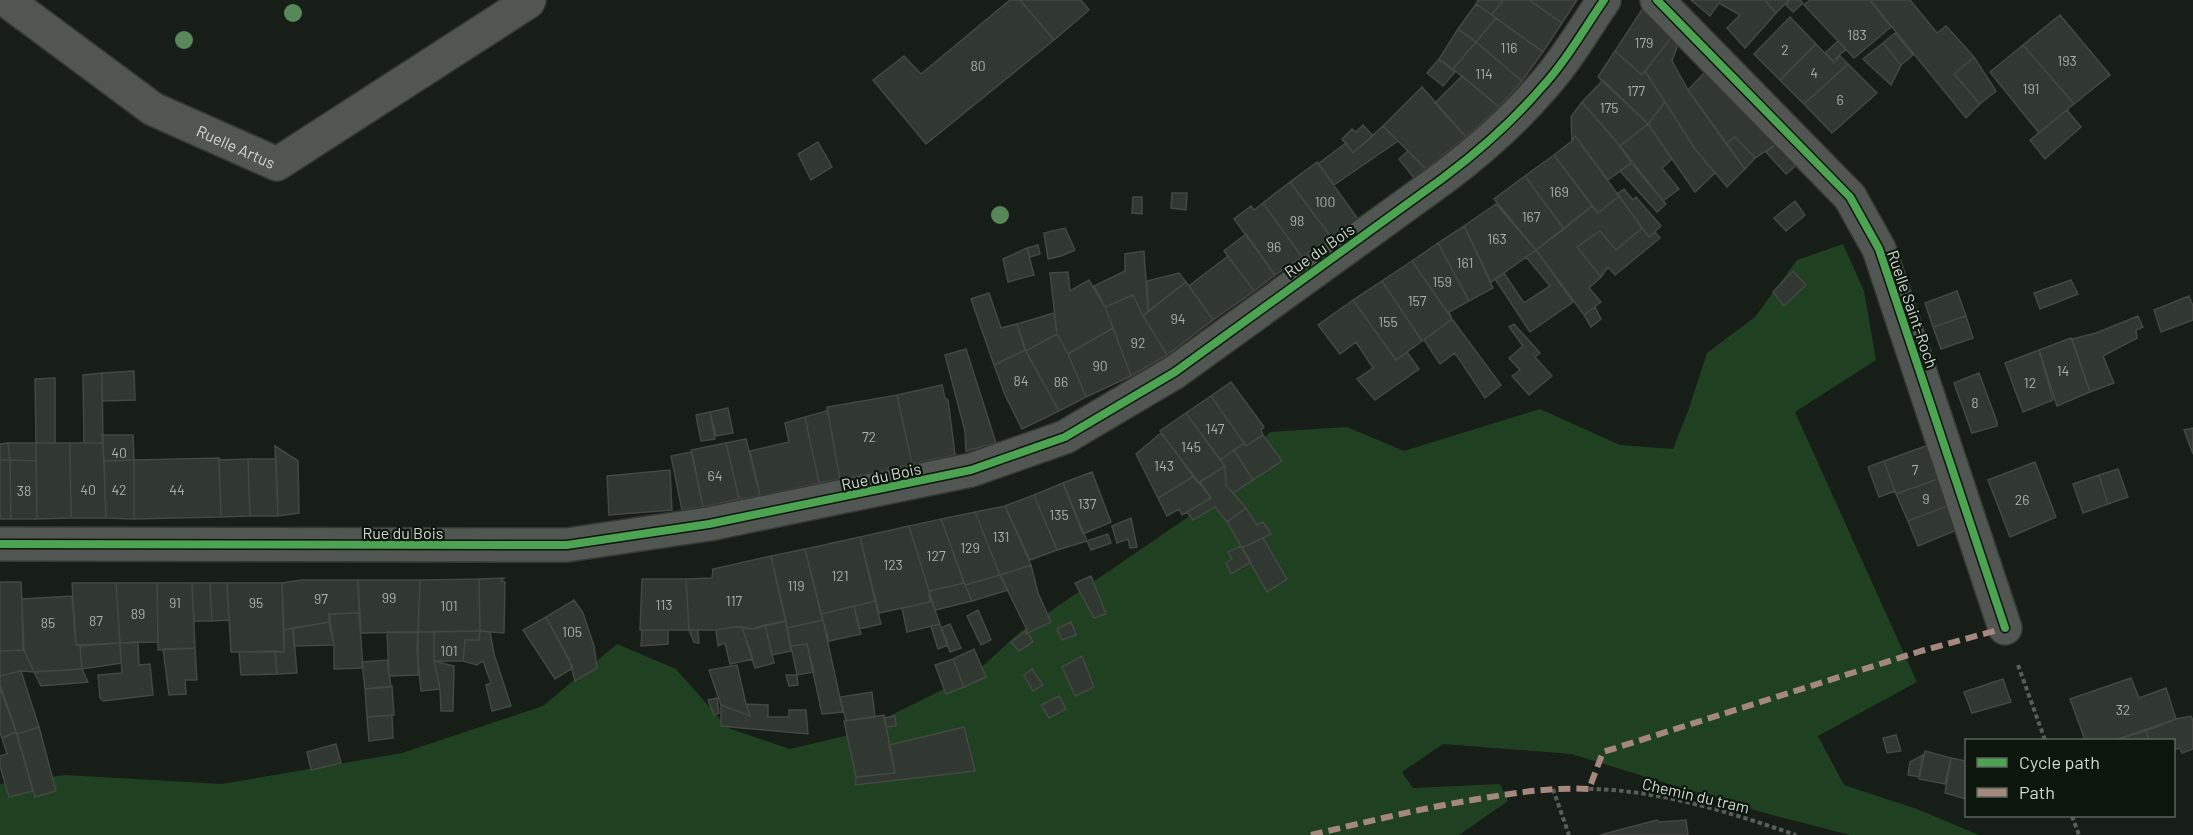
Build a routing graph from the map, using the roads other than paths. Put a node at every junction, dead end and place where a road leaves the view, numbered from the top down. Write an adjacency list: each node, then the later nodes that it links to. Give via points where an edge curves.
1 (6, 0): 2 (street, Ruelle Artus, via 153,109 277,164)
2 (529, 0)
3 (1604, 0): 5 (street, Rue du Bois, via 1544,85 1509,123 1443,178 1175,372 1065,437 971,470 709,524 567,545)
4 (1657, 0): 6 (street, Ruelle Saint-Roch, via 1850,197 1879,249)
5 (0, 544)
6 (2004, 628)

